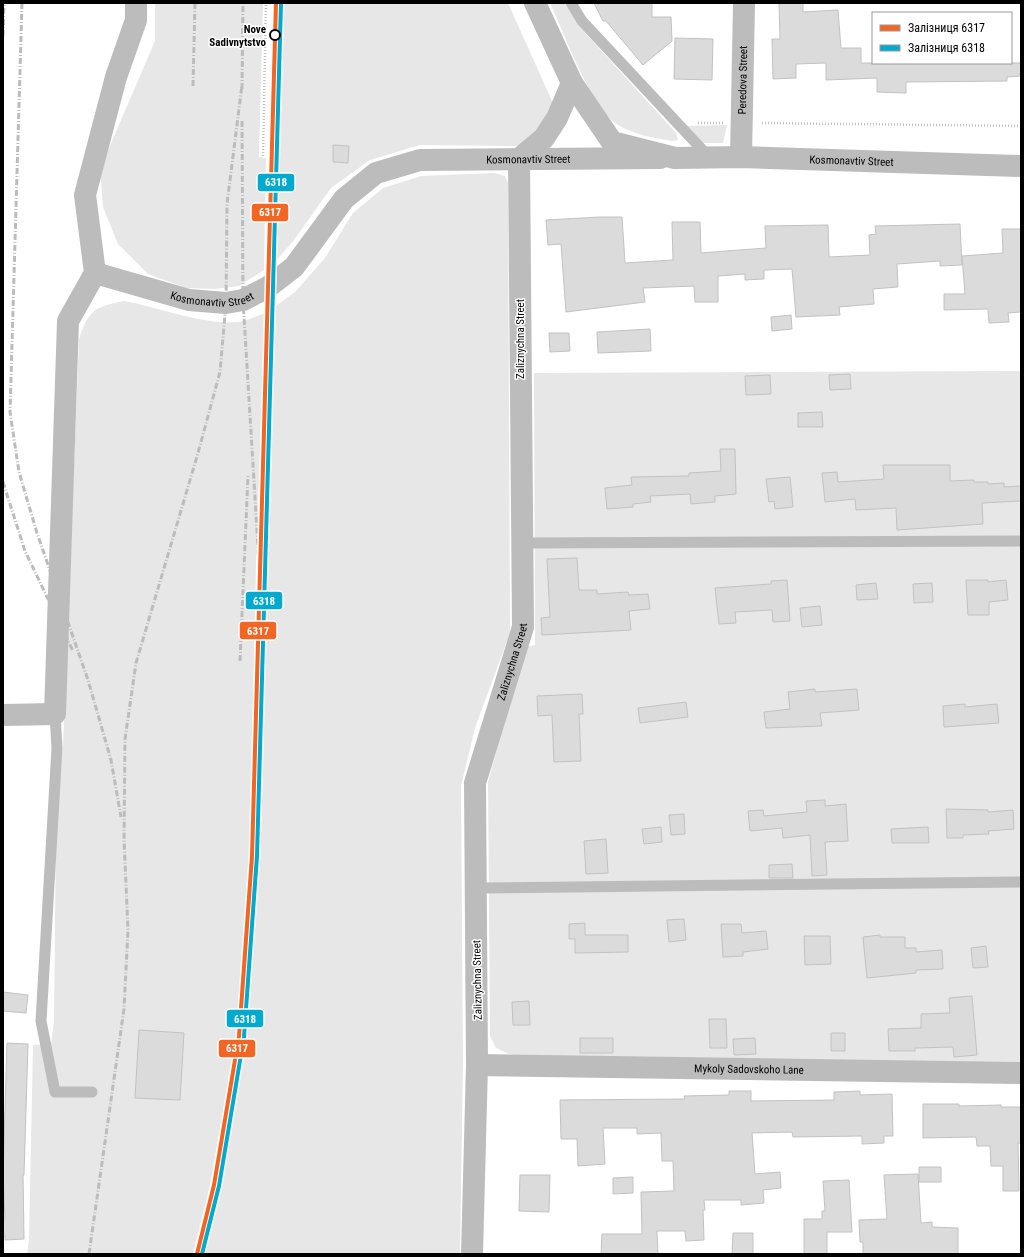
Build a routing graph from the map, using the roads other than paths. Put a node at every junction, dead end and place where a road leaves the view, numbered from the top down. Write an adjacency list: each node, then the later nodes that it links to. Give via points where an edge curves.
1 (136, 3): 11 (street, via 136,20 116,77 85,195)
2 (535, 3): 5 (street)
3 (571, 3): 7 (lane, via 582,21)
4 (744, 3): 8 (street, Peredova Street)
5 (572, 83): 6 (street, via 612,142); 9 (street, via 557,118 544,138)
6 (675, 158): 7 (street, Kosmonavtiv Street); 9 (street, Kosmonavtiv Street)
7 (709, 158): 8 (street, Kosmonavtiv Street)
8 (741, 158): 10 (street, Kosmonavtiv Street)
9 (519, 159): 11 (street, Kosmonavtiv Street, via 420,160 376,173 344,198 294,267 268,287 244,300 226,303 190,300); 13 (street, Zaliznychna Street)
10 (1021, 166)
11 (95, 273): 14 (street, via 68,321)
12 (1021, 540): 13 (lane)
13 (521, 543): 17 (street, Zaliznychna Street, via 523,627 475,783)
14 (55, 714): 15 (street); 20 (lane, via 57,748 41,1021 55,1092)
15 (3, 715)
16 (1021, 882): 17 (lane)
17 (476, 888): 18 (street, Zaliznychna Street)
18 (477, 1065): 19 (street, Mykoly Sadovskoho Lane); 21 (street, Zaliznychna Street)
19 (1021, 1073)
20 (92, 1092)
21 (472, 1254)

